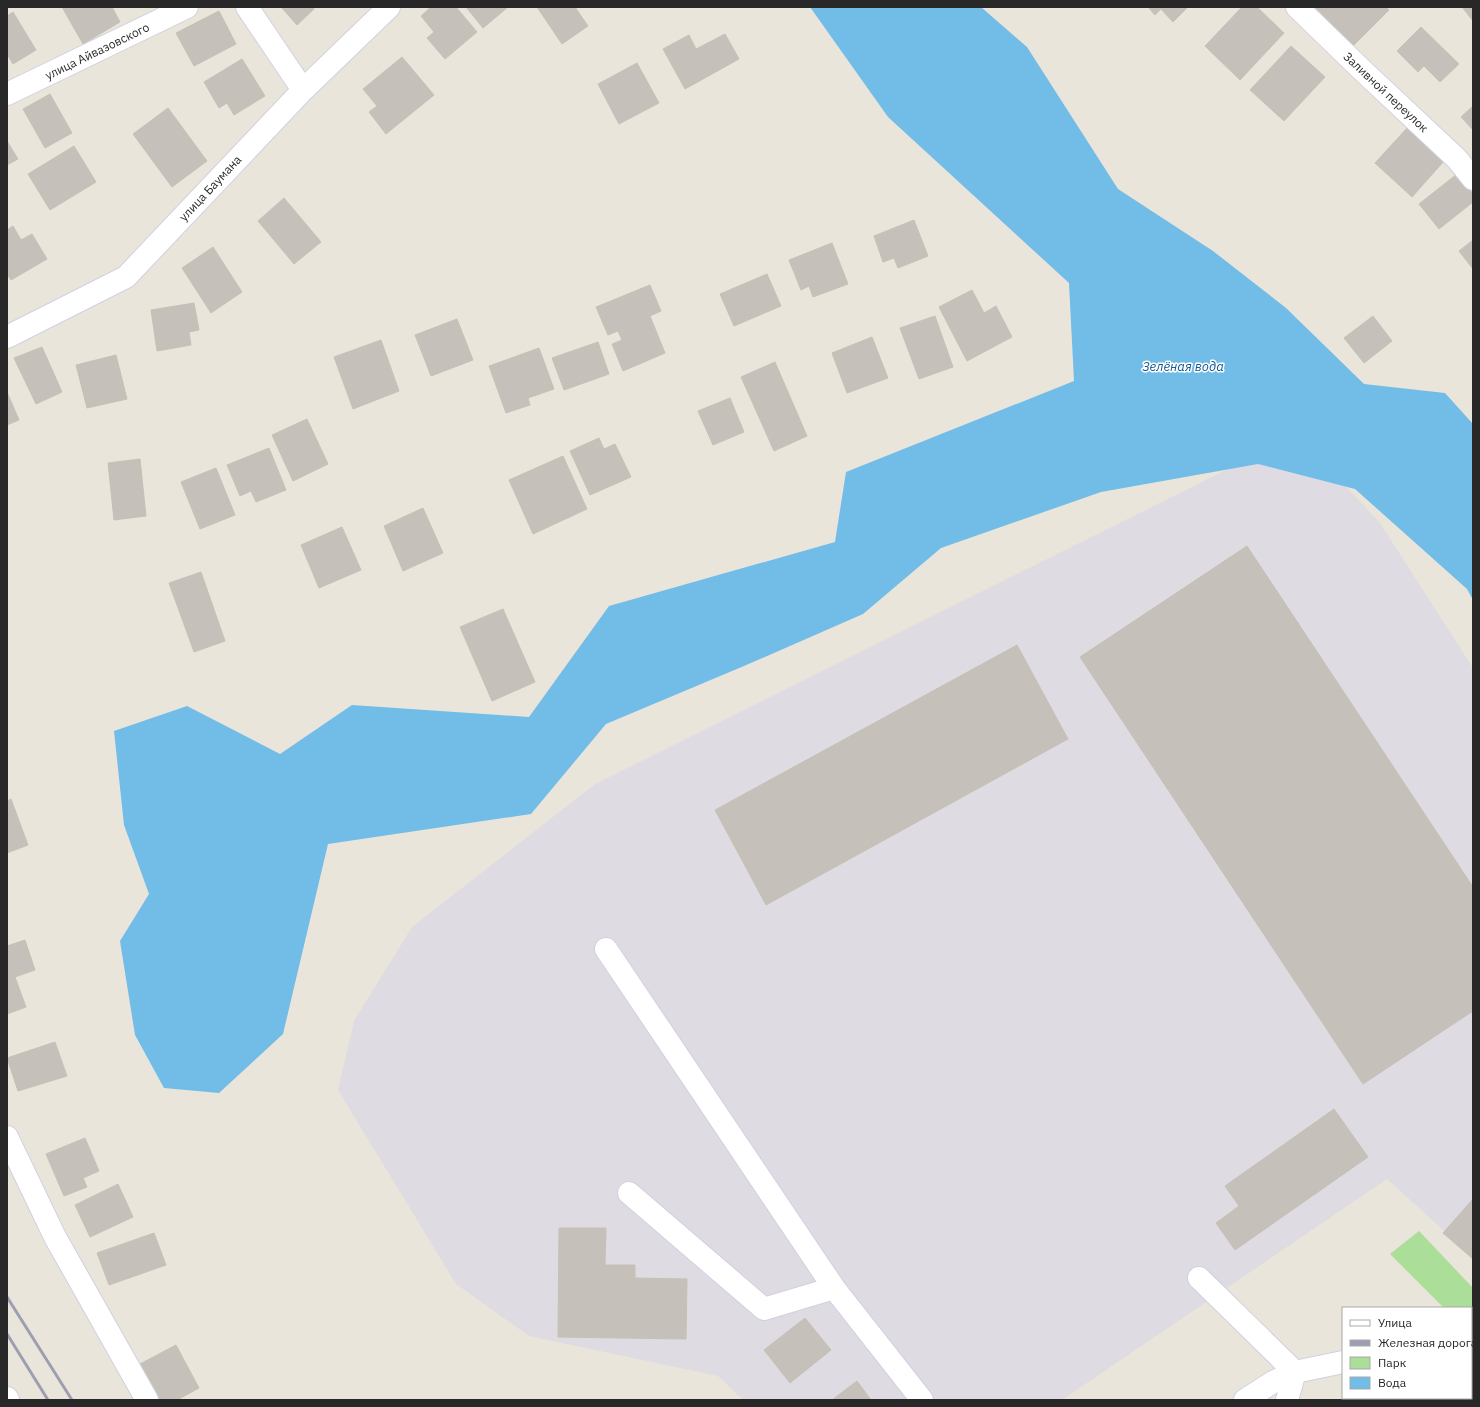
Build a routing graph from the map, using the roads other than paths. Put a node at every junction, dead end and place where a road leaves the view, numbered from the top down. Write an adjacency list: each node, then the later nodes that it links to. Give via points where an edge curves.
1 (187, 7): 6 (street, улица Айвазовского)
2 (247, 7): 5 (street)
3 (389, 7): 5 (street, улица Баумана)
4 (1297, 7): 7 (street, Заливной переулок, via 1457,159)
5 (303, 90): 8 (street, улица Баумана, via 126,277)
6 (7, 94)
7 (1473, 179)
8 (7, 337)
9 (606, 949): 13 (street)
10 (7, 1137): 17 (street, via 54,1236)
11 (629, 1193): 13 (street, via 764,1309)
12 (1199, 1278): 15 (street)
13 (834, 1288): 18 (street)
14 (1342, 1362): 15 (street)
15 (1296, 1372): 16 (street); 21 (street)
16 (1273, 1382): 19 (street); 20 (street)
17 (148, 1400)
18 (922, 1400)
19 (1230, 1400)
20 (1245, 1400)
21 (1287, 1400)

